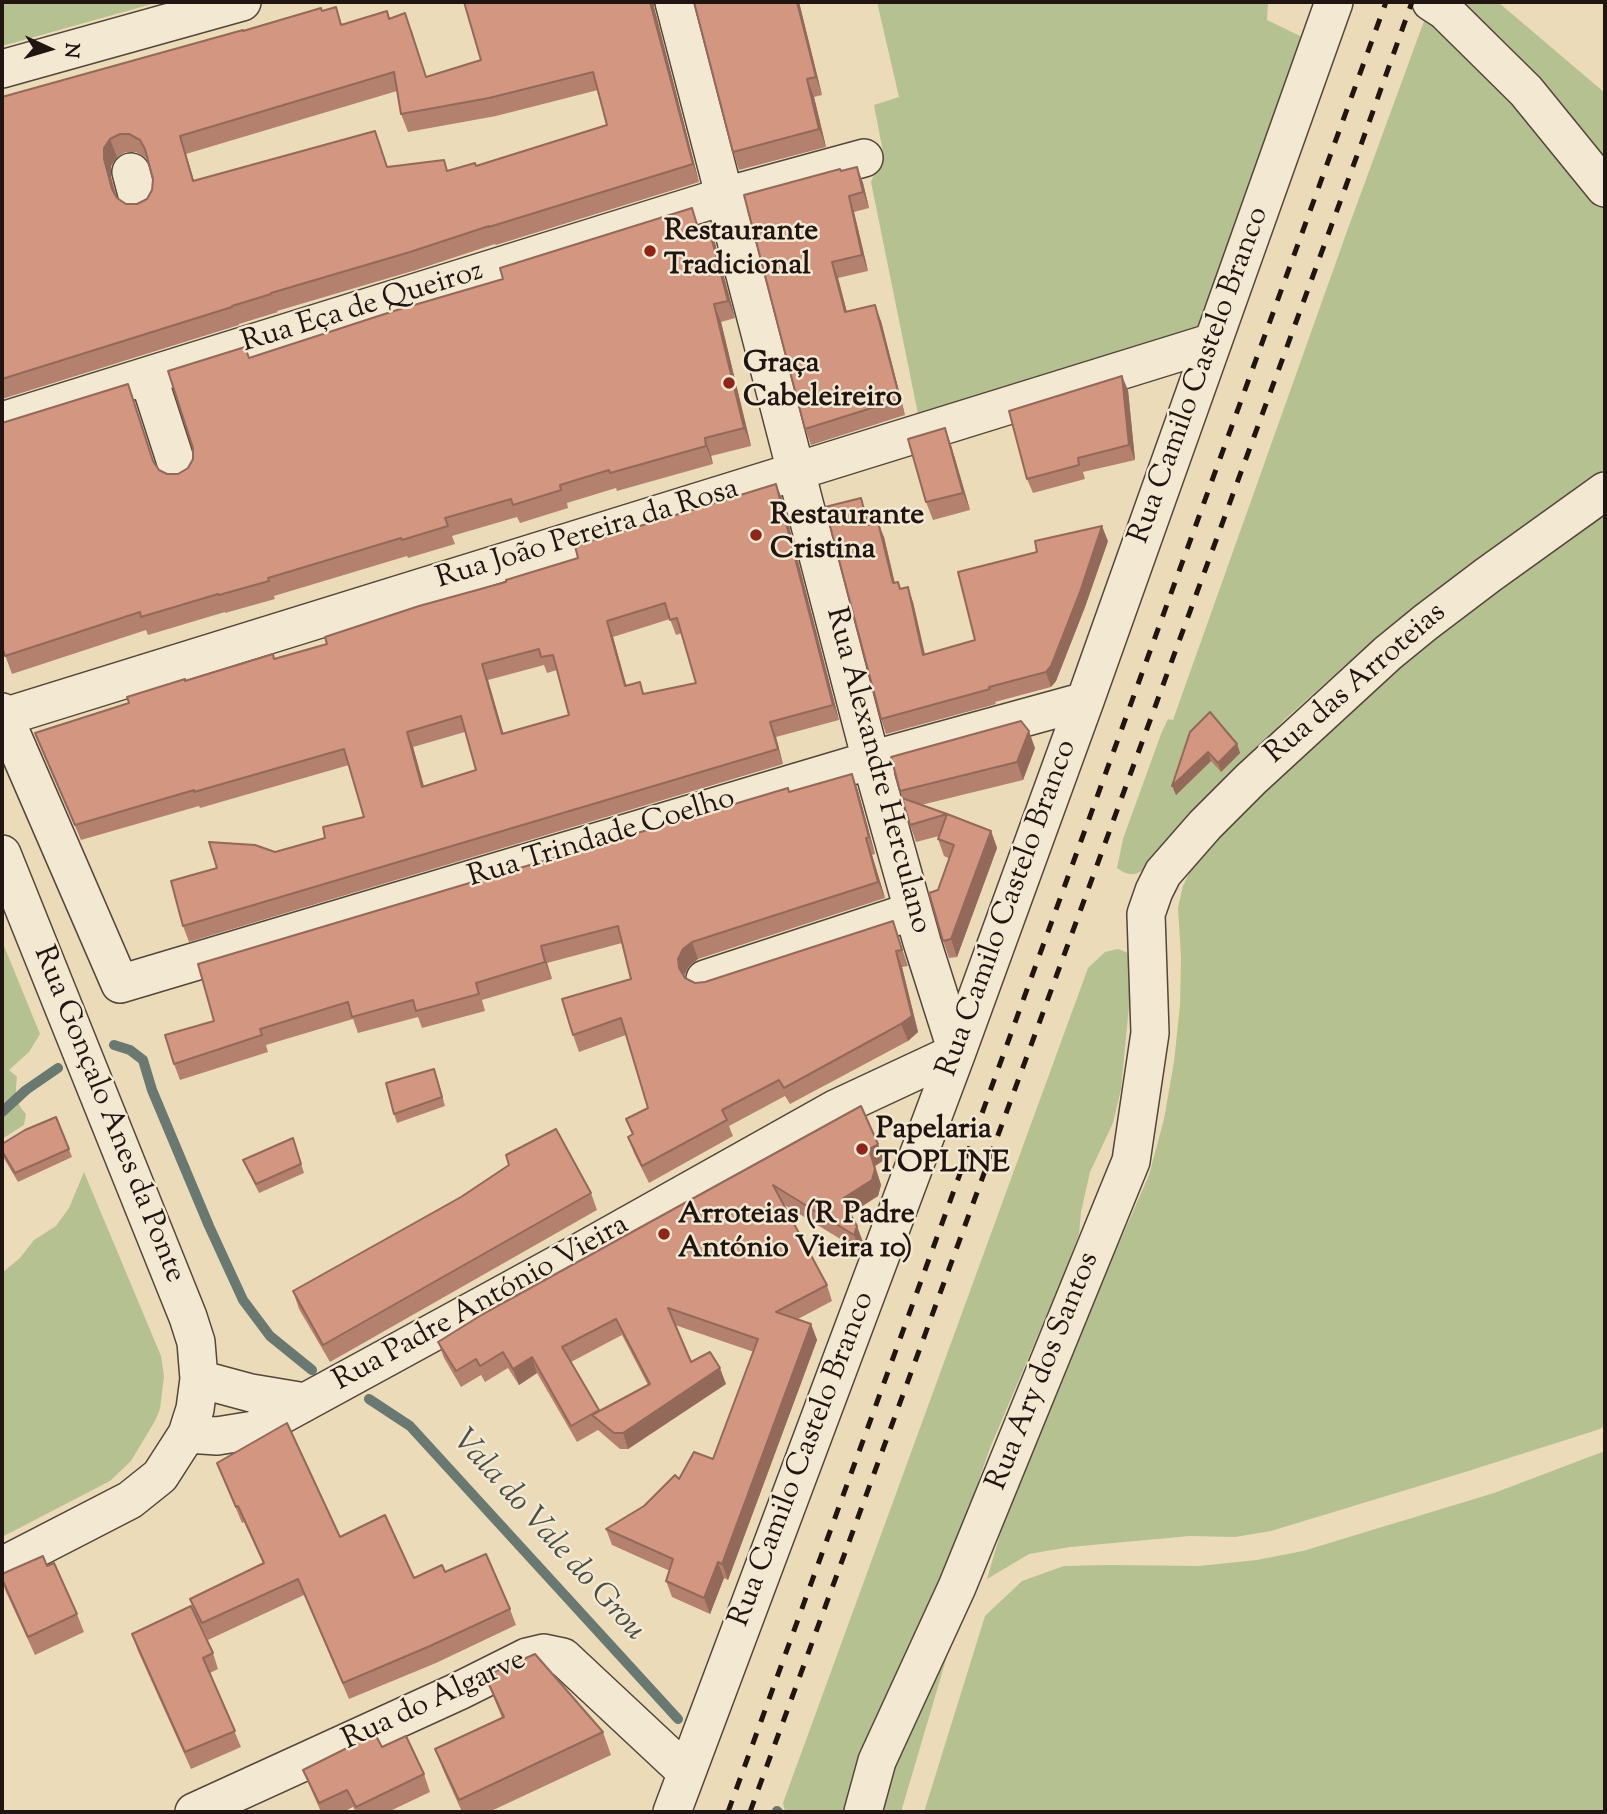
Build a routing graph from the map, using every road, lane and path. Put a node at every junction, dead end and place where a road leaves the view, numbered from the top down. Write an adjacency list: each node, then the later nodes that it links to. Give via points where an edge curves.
1 (242, 2): 5 (street)
2 (674, 2): 8 (street, Rua Alexandre Herculano)
3 (1334, 2): 9 (street, Rua Camilo Castelo Branco)
4 (1432, 2): 7 (street, via 1526,91)
5 (2, 69)
6 (864, 158): 8 (street, Rua Eça de Queiroz)
7 (1605, 188)
8 (725, 196): 10 (street, Rua Eça de Queiroz); 13 (street, Rua Alexandre Herculano)
9 (1213, 342): 13 (street, Rua João Pereira da Rosa); 15 (street, Rua Camilo Castelo Branco)
10 (148, 376): 11 (street, Rua Eça de Queiroz); 12 (street)
11 (2, 421)
12 (179, 472)
13 (796, 472): 16 (street, Rua João Pereira da Rosa); 17 (street, Rua Alexandre Herculano)
14 (1605, 491): 20 (street, Rua das Arroteias, via 1426,622 1290,742 1176,857 1163,873)
15 (1085, 701): 17 (street, Rua Trindade Coelho); 22 (street, Rua Camilo Castelo Branco)
16 (3, 714): 17 (street, Rua Trindade Coelho, via 120,984)
17 (871, 761): 19 (street, Rua Alexandre Herculano)
18 (2, 854): 23 (street, Rua Gonçalo Anes da Ponte, via 188,1317 196,1342)
19 (913, 911): 21 (street); 22 (street, Rua Alexandre Herculano)
20 (1146, 914): 30 (street, Rua Ary dos Santos, via 1150,1033 1131,1161 957,1587 877,1761)
21 (705, 979)
22 (957, 1052): 24 (street, Rua Padre António Vieira, via 837,1108); 27 (street, Rua Camilo Castelo Branco)
23 (199, 1379): 24 (street, Rua Padre António Vieira); 25 (street)
24 (305, 1402): 25 (street, Rua Padre António Vieira, via 254,1430 217,1436)
25 (187, 1434): 26 (street, via 160,1476 130,1500)
26 (2, 1566)
27 (687, 1772): 28 (street, Rua do Algarve, via 563,1657 544,1653); 29 (street, Rua Camilo Castelo Branco)
28 (194, 1812)
29 (671, 1812)
30 (863, 1812)

